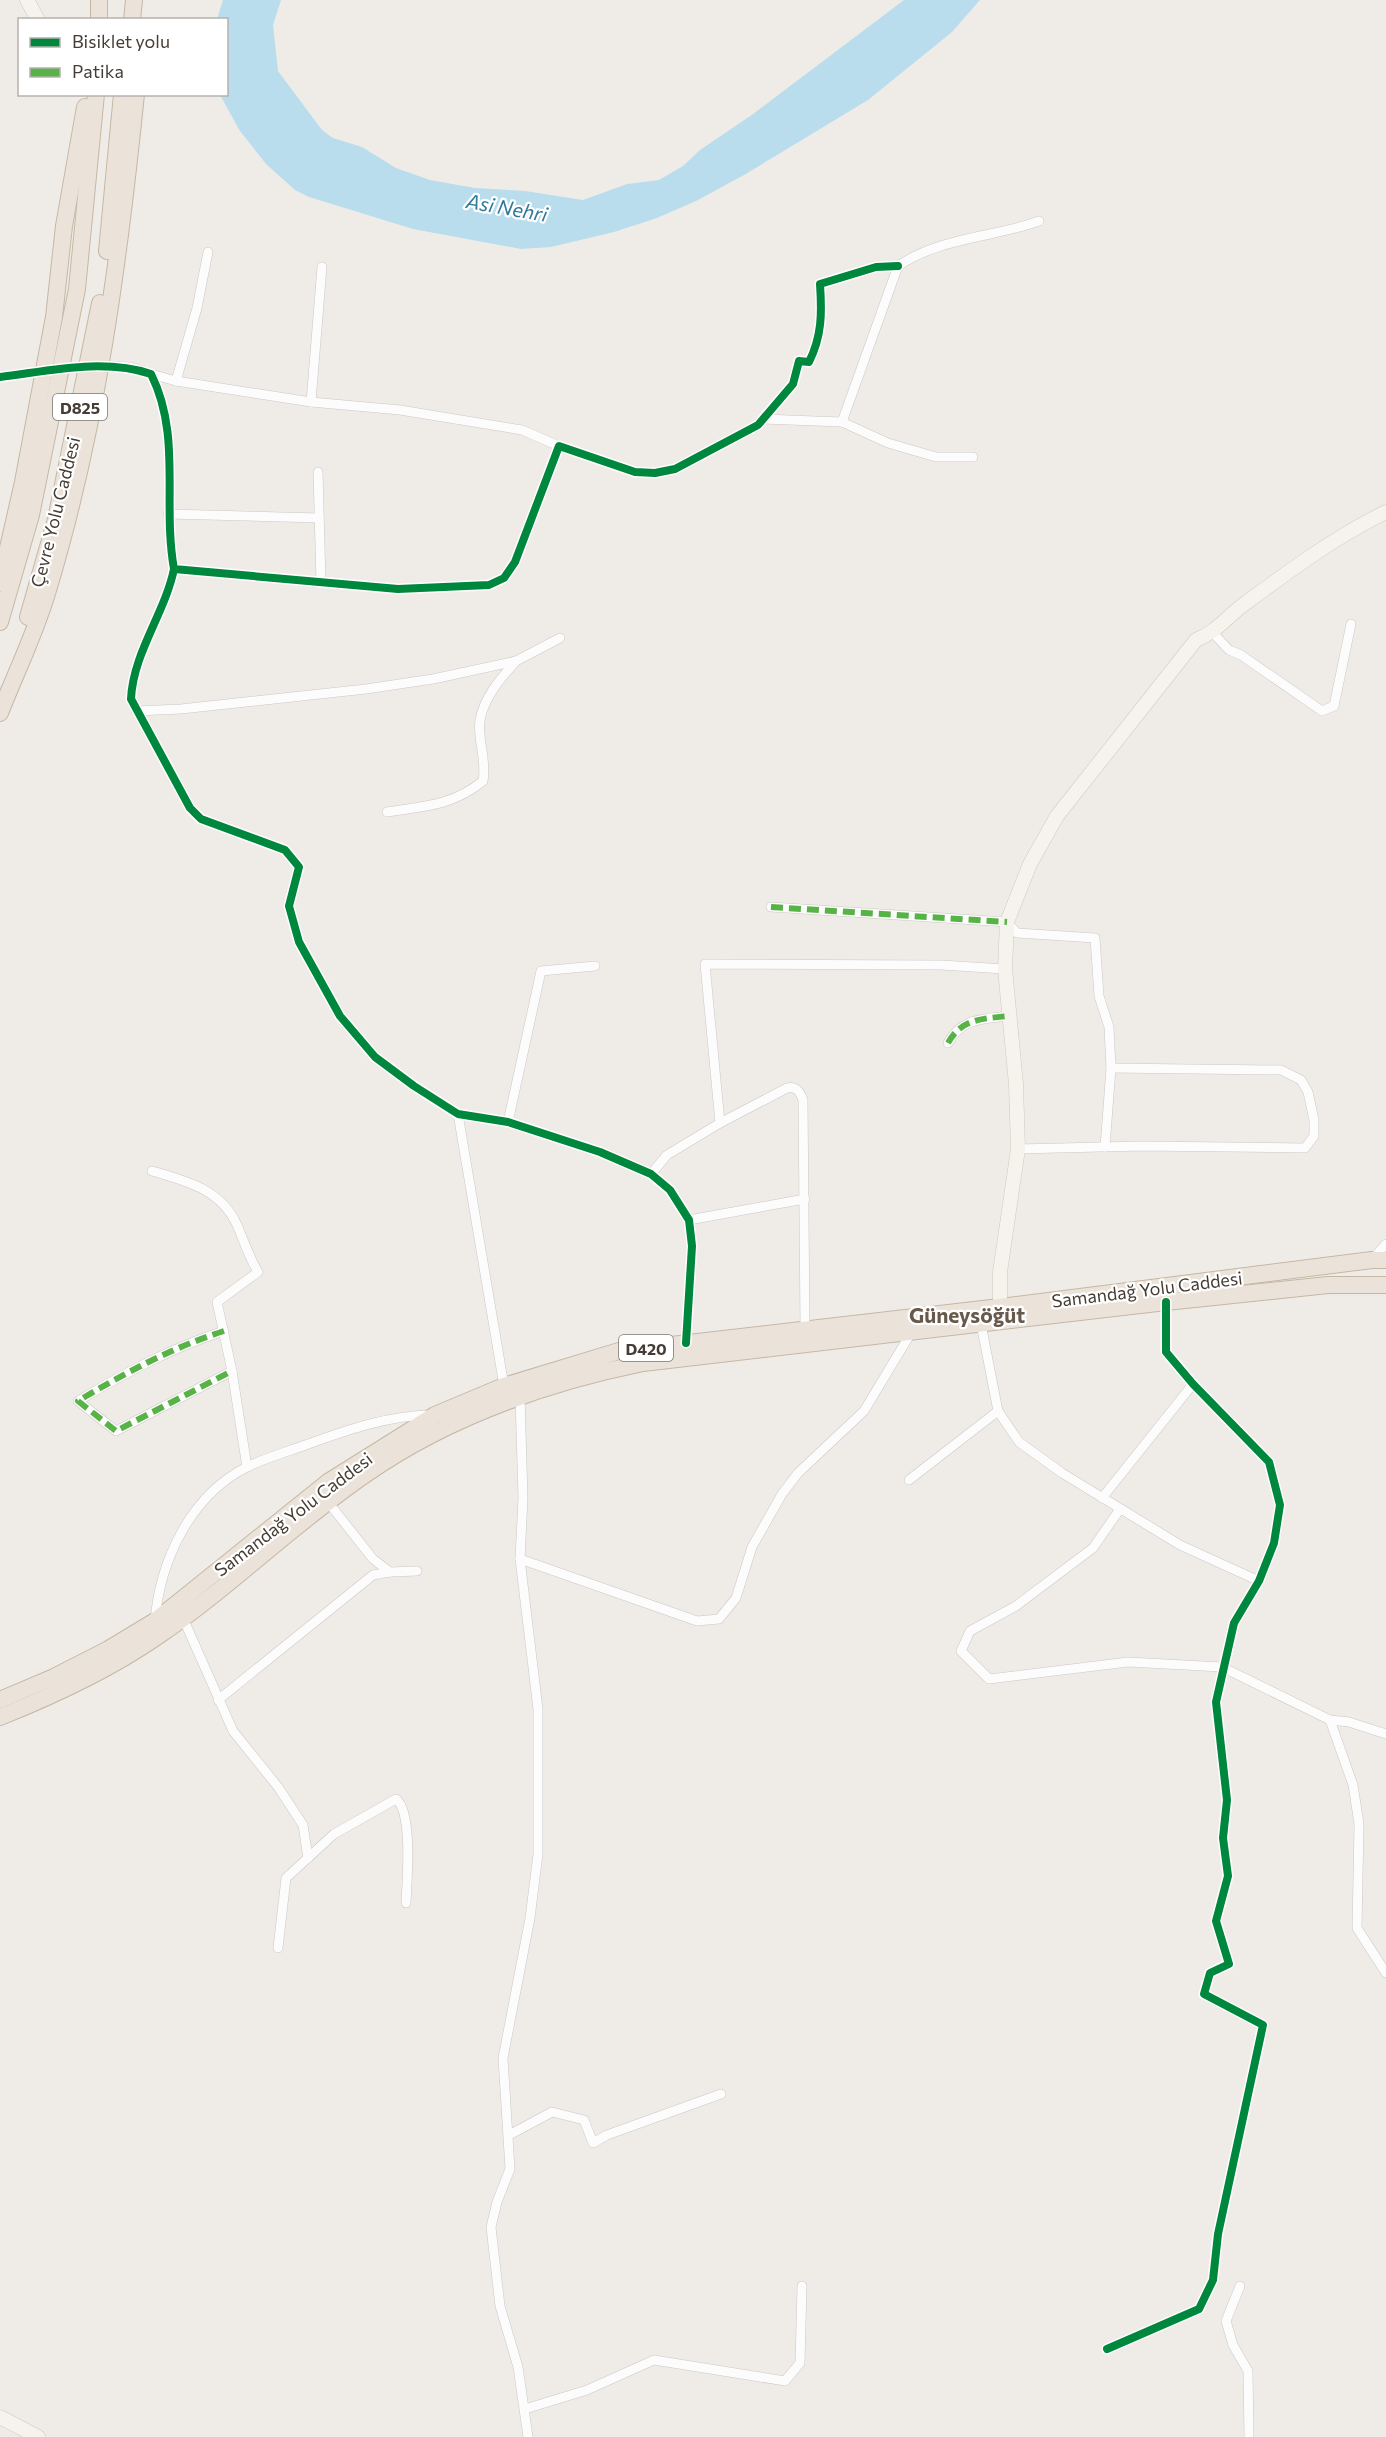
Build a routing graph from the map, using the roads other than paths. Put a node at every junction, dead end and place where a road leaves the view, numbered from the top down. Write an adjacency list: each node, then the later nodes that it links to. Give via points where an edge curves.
1 (27, 0): 4 (street)
2 (99, 0): 5 (highway)
3 (135, 0): 6 (highway)
4 (37, 18)
5 (99, 18)
6 (134, 18)
7 (88, 96): 16 (highway, via 64,226)
8 (96, 96): 32 (highway, Çevre Yolu Caddesi / D825, via 77,289 31,515)
9 (122, 96): 38 (highway, Çevre Yolu Caddesi / D825, via 103,292 56,519)
10 (136, 96): 15 (highway)
11 (1040, 220): 13 (street, via 1016,229 958,239 916,254)
12 (208, 252): 19 (street)
13 (898, 266): 21 (street, via 876,267 820,284 819,342 809,362 798,361 793,384); 22 (street)
14 (322, 267): 20 (street)
15 (100, 366): 16 (street, bridge); 17 (street, via 131,367); 38 (highway, via 78,481 48,592)
16 (47, 371): 18 (street); 31 (highway)
17 (151, 374): 19 (street); 27 (street, via 161,393 171,441)
18 (0, 377)
19 (176, 381): 20 (street)
20 (311, 402): 23 (street, via 400,410 522,430)
21 (763, 419): 22 (street); 23 (street, via 675,469 655,473 635,472)
22 (842, 422): 24 (street, via 888,443 936,457)
23 (559, 446): 30 (street, via 515,562 504,578 489,585 398,590)
24 (974, 457)
25 (318, 472): 28 (street)
26 (1386, 512): 34 (street, via 1316,552 1242,606)
27 (168, 514): 28 (street); 29 (street)
28 (319, 518): 30 (street)
29 (174, 569): 30 (street); 37 (street, via 169,594 138,663 131,699)
30 (321, 582)
31 (0, 583)
32 (0, 622)
33 (1351, 624): 34 (street, via 1334,706 1322,711 1229,650)
34 (1213, 633): 41 (street, via 1196,640 1057,816 1030,864)
35 (561, 638): 36 (street)
36 (516, 660): 37 (street, via 366,689 181,710); 39 (street, via 494,686 480,721 486,764 483,781 448,803)
37 (136, 711): 47 (street, via 190,808 201,819 285,850 299,867 289,906 299,942 340,1016 363,1045 414,1086)
38 (0, 713)
39 (387, 812)
40 (771, 908): 41 (street)
41 (1007, 922): 43 (street); 46 (street, via 1017,933 1095,938 1099,996 1109,1027)
42 (595, 966): 48 (street, via 541,971)
43 (1005, 969): 44 (street); 49 (street, via 705,964)
44 (1008, 1016): 45 (street, via 970,1020 955,1031); 51 (street)
45 (948, 1043)
46 (1111, 1068): 50 (street); 50 (street, via 1281,1070 1301,1080 1308,1092 1314,1136 1305,1148)
47 (458, 1114): 48 (street); 68 (street)
48 (508, 1122): 53 (street, via 600,1152)
49 (720, 1123): 53 (street, via 667,1155); 54 (street, via 787,1088 800,1092)
50 (1105, 1147): 51 (street)
51 (1018, 1149): 60 (street, via 999,1272)
52 (152, 1171): 63 (street, via 195,1183 214,1195 237,1224 258,1272 217,1302)
53 (651, 1174): 55 (street, via 670,1190)
54 (805, 1200): 55 (street); 62 (street)
55 (689, 1220): 65 (street, via 692,1246)
56 (1386, 1244): 57 (street)
57 (1379, 1260): 60 (highway, Samandağ Yolu Caddesi / D420)
58 (1386, 1285): 59 (highway, Samandağ Yolu Caddesi / D420, via 1328,1285)
59 (1166, 1302): 61 (highway, Samandağ Yolu Caddesi / D420); 67 (street, via 1166,1352)
60 (1000, 1307): 62 (highway, Samandağ Yolu Caddesi / D420)
61 (981, 1324): 64 (highway, Samandağ Yolu Caddesi / D420); 70 (street)
62 (805, 1328): 65 (highway, Samandağ Yolu Caddesi / D420)
63 (224, 1331): 66 (street); 66 (street, via 134,1367 78,1401 116,1431)
64 (911, 1333): 69 (highway, Samandağ Yolu Caddesi / D420, via 643,1364); 77 (street, via 864,1411 798,1473 782,1494 752,1547 736,1598 719,1619 697,1621)
65 (686, 1343): 68 (highway, Samandağ Yolu Caddesi / D420, via 619,1351)
66 (232, 1371): 72 (street)
67 (1193, 1384): 74 (street); 80 (street, via 1269,1462 1280,1506 1274,1543)
68 (504, 1386): 71 (highway, Samandağ Yolu Caddesi / D420)
69 (520, 1397): 75 (highway, Samandağ Yolu Caddesi / D420, via 410,1446); 77 (street)
70 (998, 1411): 73 (street); 74 (street, via 1019,1442)
71 (435, 1414): 72 (street, via 376,1421); 82 (highway, Samandağ Yolu Caddesi / D420, via 328,1482)
72 (247, 1467): 82 (street, via 217,1486 197,1507 160,1585)
73 (909, 1480)
74 (1102, 1498): 76 (street)
75 (328, 1502): 79 (street, via 373,1558); 81 (highway, Samandağ Yolu Caddesi / D420)
76 (1120, 1509): 80 (street, via 1180,1545); 83 (street, via 1093,1548 1016,1605 970,1630 961,1651 989,1679 1128,1662)
77 (520, 1559): 94 (street, via 538,1709 538,1854 503,2058)
78 (417, 1571): 79 (street)
79 (390, 1572): 85 (street, via 373,1575)
80 (1258, 1581): 83 (street, via 1234,1623)
81 (183, 1618): 85 (street); 86 (highway, Samandağ Yolu Caddesi / D420, via 104,1669 49,1698)
82 (155, 1621): 84 (highway, Samandağ Yolu Caddesi / D420, via 65,1672)
83 (1222, 1667): 87 (street); 97 (street, via 1216,1702 1227,1800 1223,1838 1228,1876 1216,1921 1228,1964 1210,1973 1204,1994 1263,2025 1218,2234 1214,2280 1199,2309)
84 (0, 1700)
85 (218, 1700): 89 (street, via 233,1731 303,1825)
86 (0, 1717)
87 (1330, 1720): 88 (street); 92 (street, via 1353,1785 1359,1824 1357,1928)
88 (1386, 1734)
89 (308, 1858): 90 (street, via 333,1834 396,1799 406,1822); 91 (street, via 286,1878)
90 (406, 1903)
91 (278, 1948)
92 (1386, 1973)
93 (720, 2094): 94 (street, via 593,2143 584,2120 552,2112)
94 (509, 2135): 98 (street, via 510,2169 491,2227 500,2307 518,2367)
95 (802, 2286): 98 (street, via 800,2363 785,2381 654,2360 587,2390)
96 (1240, 2286): 102 (street, via 1226,2320 1233,2345 1248,2370)
97 (1107, 2349)
98 (525, 2409): 101 (street)
99 (0, 2417): 100 (street)
100 (38, 2437)
101 (528, 2437)
102 (1249, 2437)

